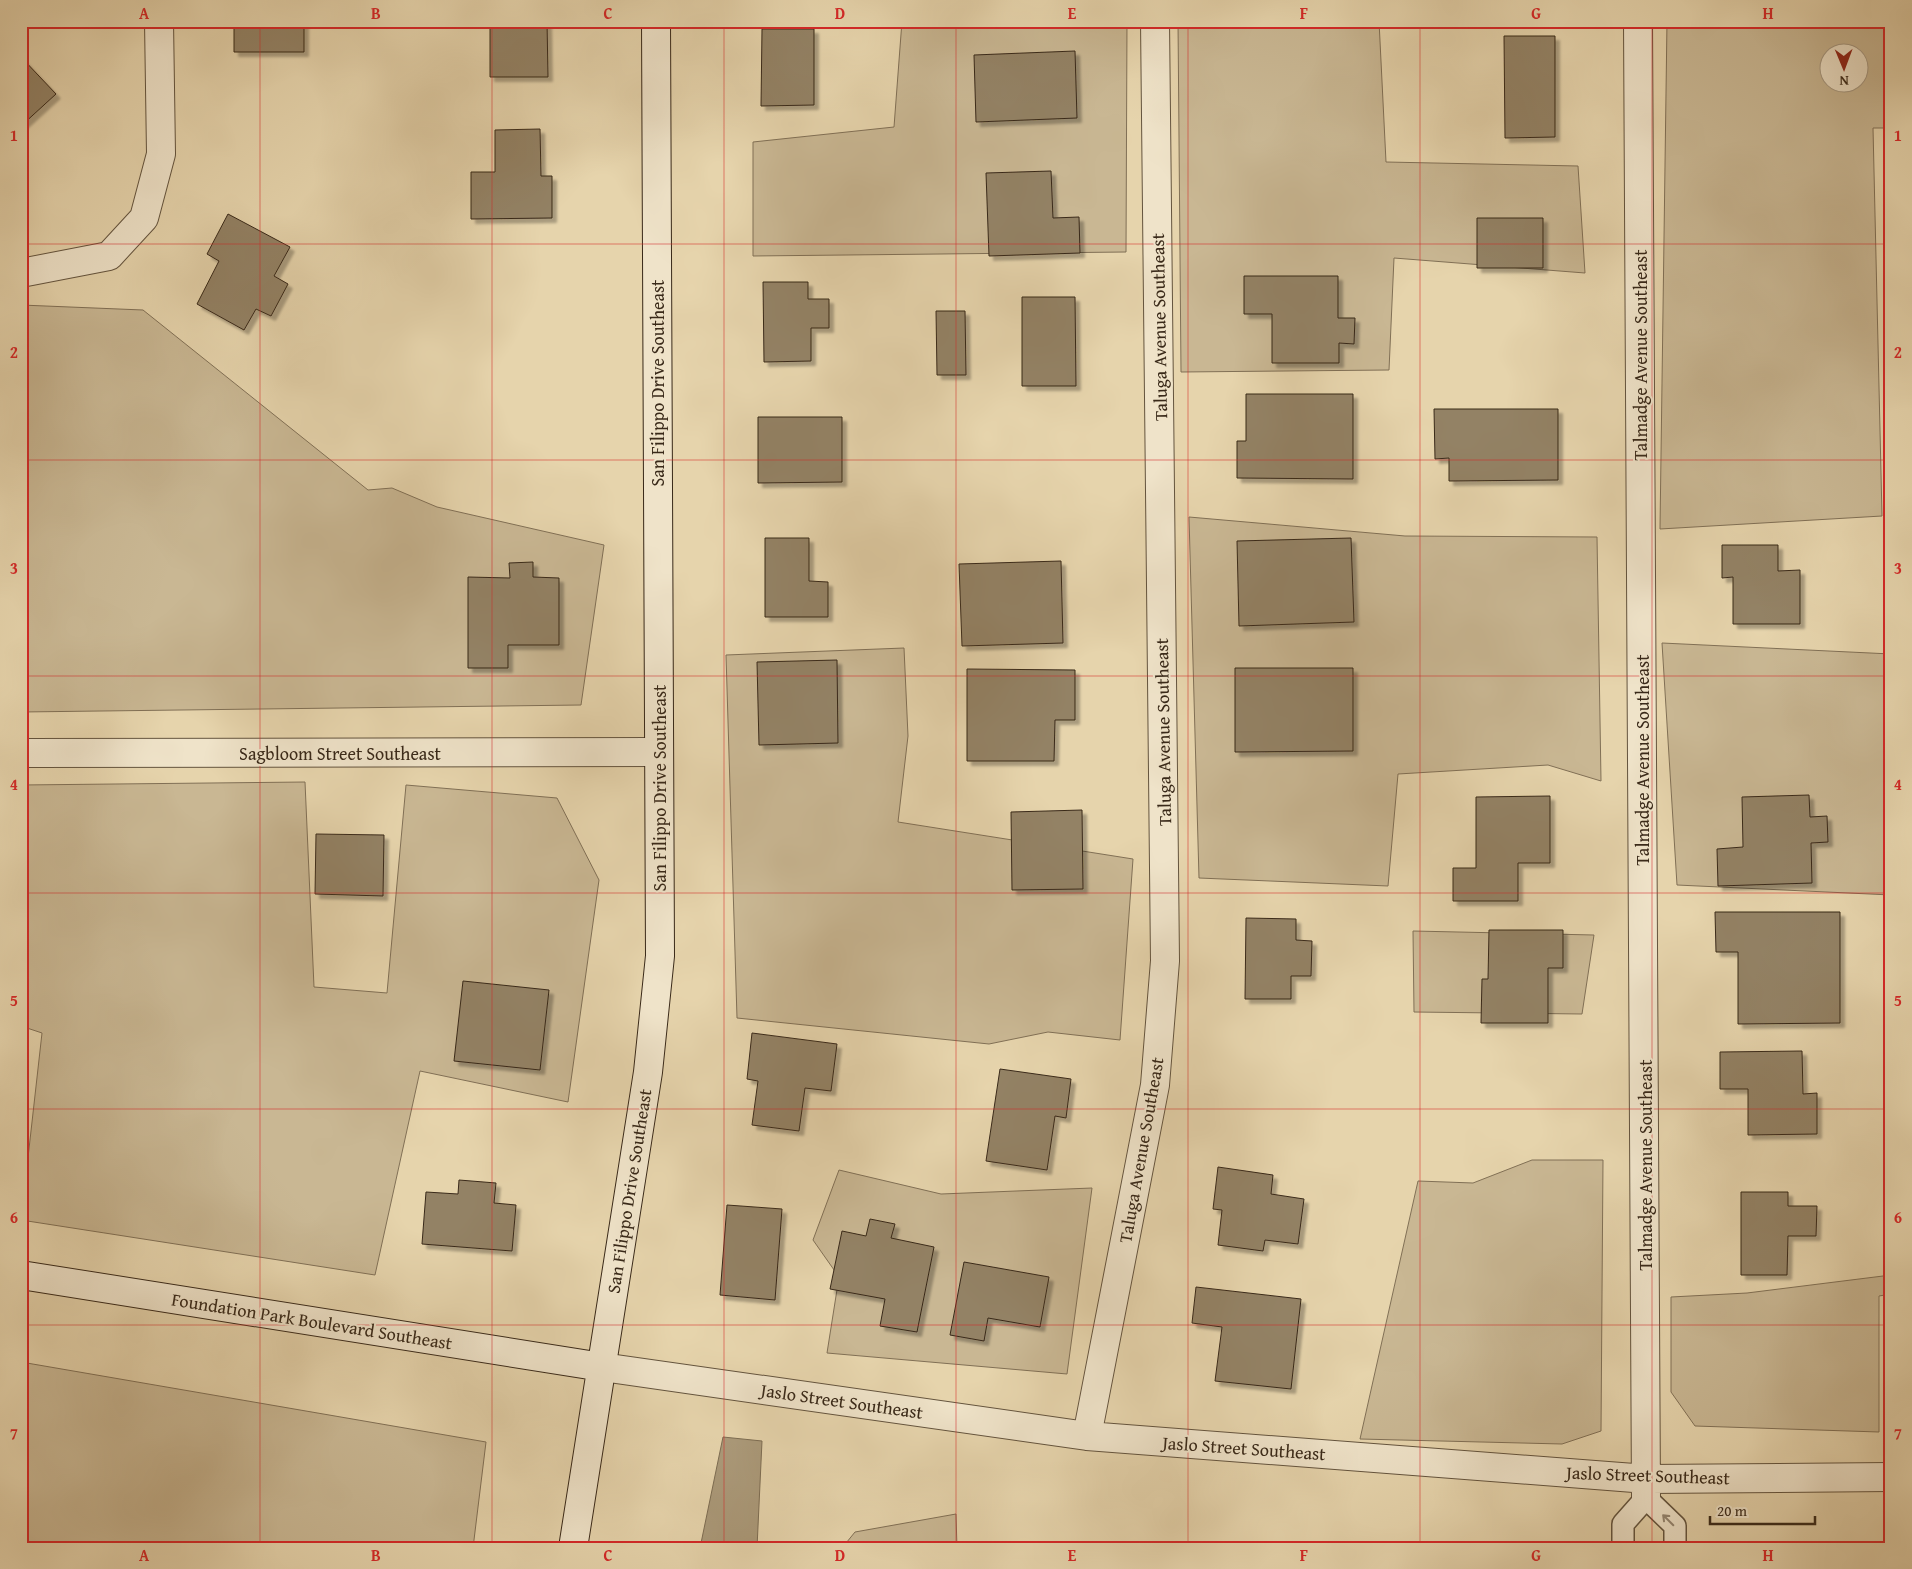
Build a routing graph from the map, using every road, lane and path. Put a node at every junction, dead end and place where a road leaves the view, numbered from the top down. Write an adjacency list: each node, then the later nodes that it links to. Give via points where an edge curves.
1 (159, 21): 5 (street, via 161,154 144,218 109,256)
2 (656, 21): 6 (street, San Filippo Drive Southeast)
3 (1155, 21): 10 (street, Taluga Avenue Southeast, via 1165,961 1155,1085)
4 (1638, 21): 12 (street, Talmadge Avenue Southeast)
5 (21, 273)
6 (659, 752): 7 (street, Sagbloom Street Southeast); 9 (street, San Filippo Drive Southeast, via 660,956 648,1072)
7 (21, 753)
8 (21, 1275): 9 (street, Foundation Park Boulevard Southeast)
9 (602, 1368): 10 (street, Jaslo Street Southeast); 13 (street, San Filippo Drive Southeast)
10 (1087, 1436): 12 (street, Jaslo Street Southeast)
11 (1891, 1477): 12 (street, Jaslo Street Southeast)
12 (1646, 1488): 14 (lane, via 1623,1524); 15 (lane, one-way to 12, via 1675,1526)
13 (573, 1548)
14 (1623, 1548)
15 (1675, 1548)

